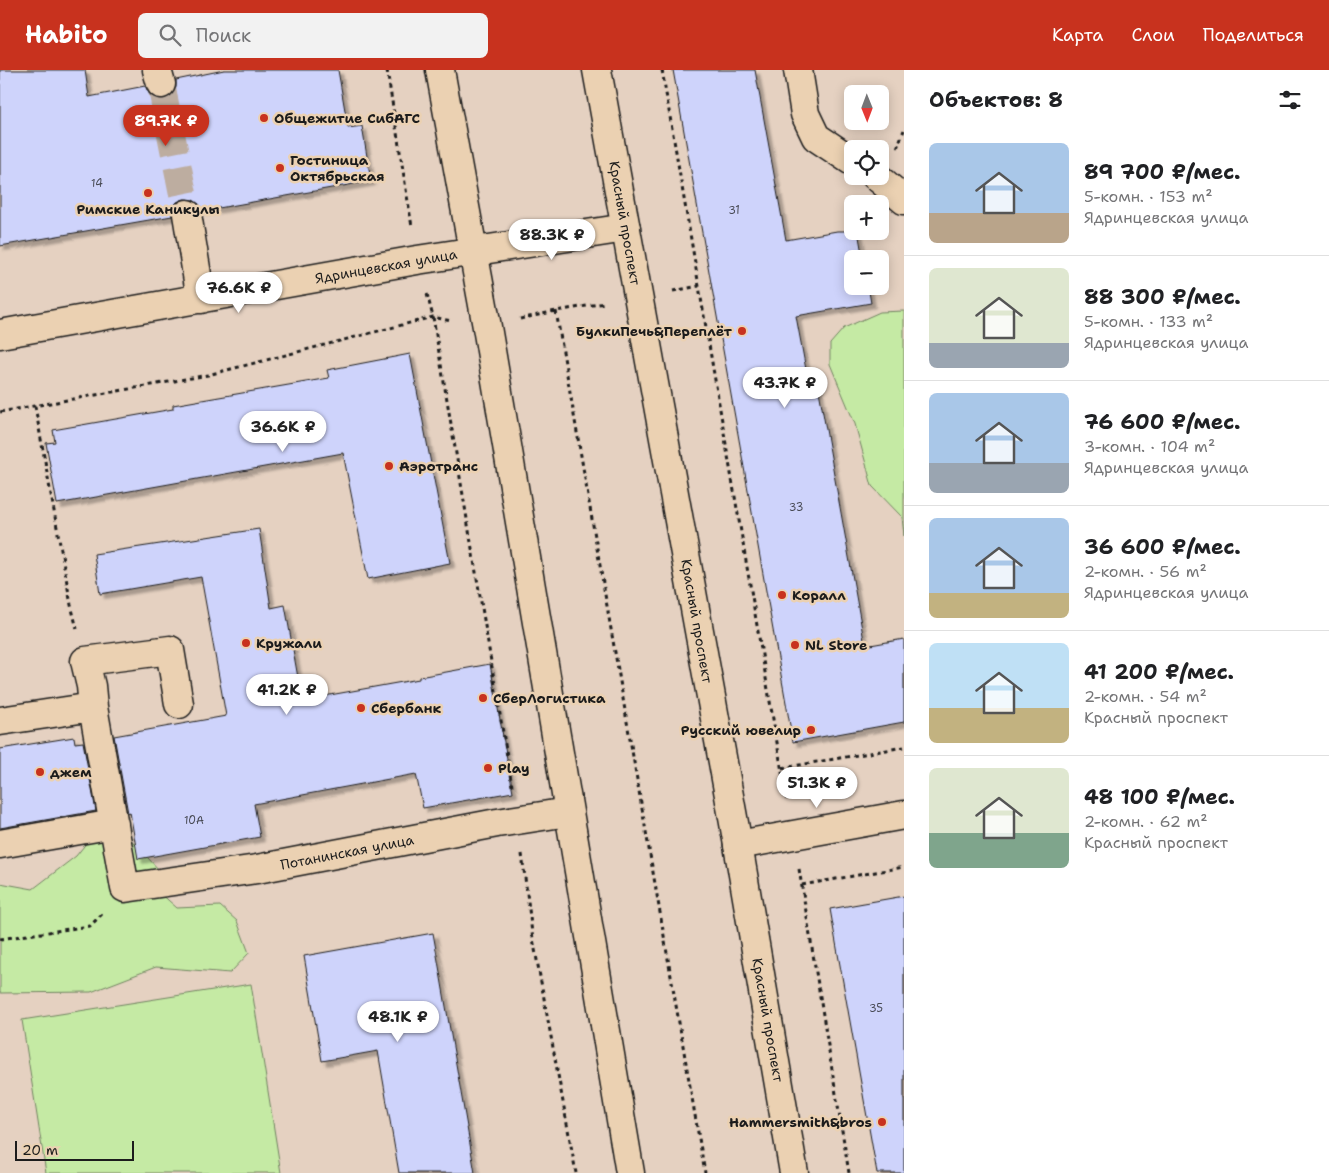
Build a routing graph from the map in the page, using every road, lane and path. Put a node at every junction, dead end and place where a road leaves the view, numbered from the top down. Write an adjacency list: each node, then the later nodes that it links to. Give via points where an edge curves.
1 (387, 70): 12 (path)
2 (440, 70): 11 (main road)
3 (597, 70): 10 (main road, Красный проспект)
4 (662, 70): 13 (path)
5 (798, 70): 6 (main road, via 805,114 816,137)
6 (844, 156)
7 (886, 185): 8 (main road)
8 (904, 200)
9 (187, 214): 15 (main road)
10 (626, 228): 11 (main road, Ядринцевская улица); 14 (main road, Красный проспект)
11 (472, 251): 12 (main road, Ядринцевская улица); 18 (main road)
12 (417, 260): 15 (main road, Ядринцевская улица); 17 (path)
13 (699, 286): 14 (path); 27 (path)
14 (638, 297): 16 (path); 34 (main road, Красный проспект)
15 (201, 299): 19 (main road, Ядринцевская улица)
16 (556, 311): 18 (path); 42 (path)
17 (433, 317): 18 (path); 20 (path, via 208,375); 31 (path)
18 (487, 327): 29 (main road)
19 (0, 334)
20 (35, 406): 21 (path); 22 (path, via 71,605)
21 (0, 412)
22 (85, 661): 23 (main road, via 170,650); 24 (main road)
23 (179, 704)
24 (93, 707): 25 (main road); 32 (main road)
25 (0, 721)
26 (904, 747): 27 (path)
27 (782, 768): 28 (path)
28 (787, 800)
29 (568, 812): 31 (main road, Потанинская улица); 41 (main road)
30 (904, 815): 34 (main road)
31 (517, 819): 38 (main road, Потанинская улица, via 257,869); 40 (path, via 532,933)
32 (114, 824): 33 (main road); 38 (main road)
33 (0, 844)
34 (738, 845): 43 (main road, Красный проспект)
35 (798, 865): 37 (path)
36 (904, 867): 37 (path)
37 (802, 885): 44 (path)
38 (125, 888): 39 (path, via 90,926)
39 (0, 939)
40 (576, 1173)
41 (630, 1173)
42 (705, 1173)
43 (794, 1173)
44 (850, 1173)

